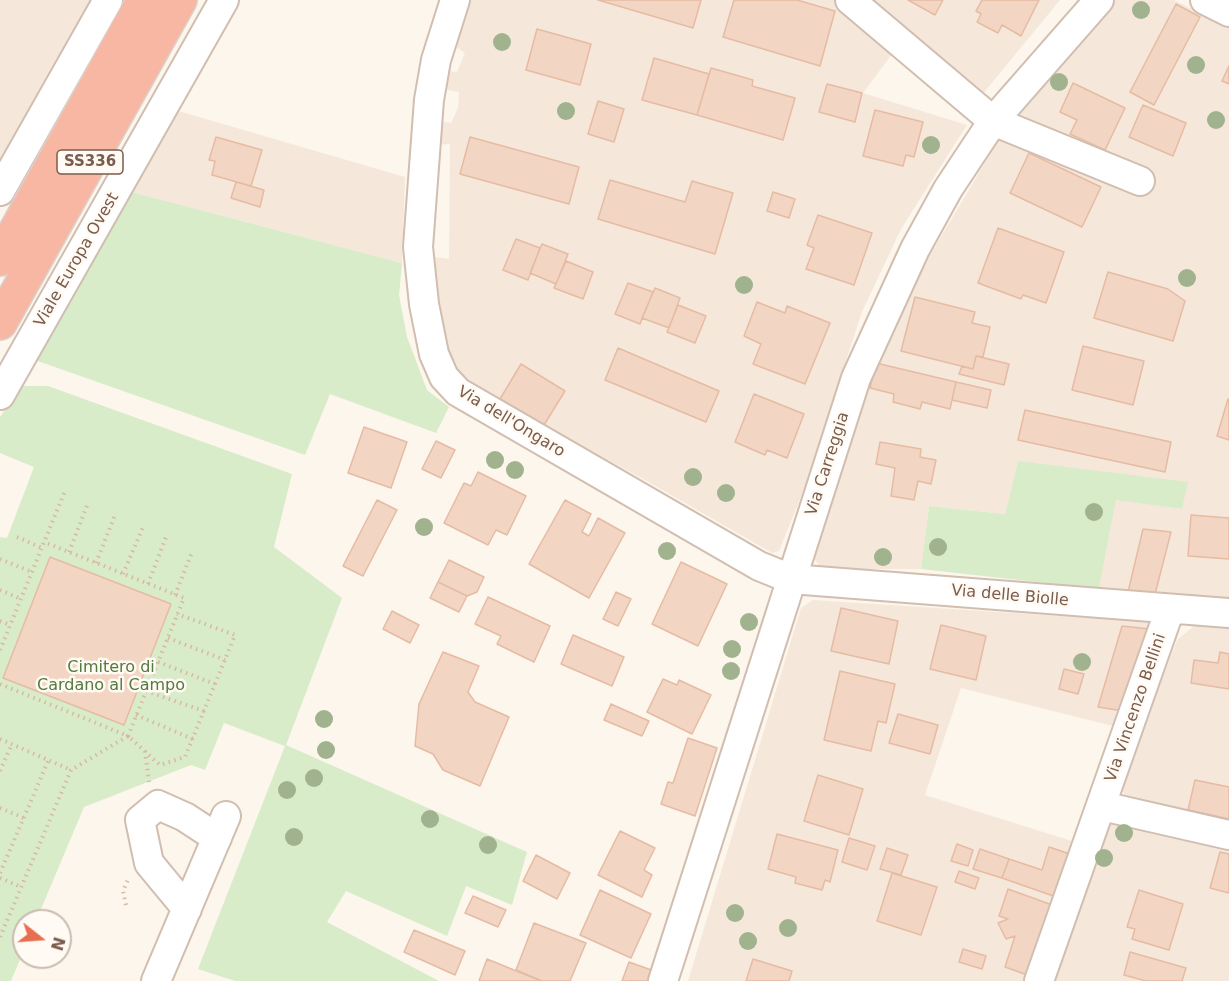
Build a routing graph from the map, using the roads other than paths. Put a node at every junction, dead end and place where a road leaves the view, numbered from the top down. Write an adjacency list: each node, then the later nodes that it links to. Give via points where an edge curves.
1 (108, 0): 12 (street)
2 (144, 0): 13 (highway, SS336)
3 (180, 0): 14 (highway, SS336)
4 (224, 0): 15 (street, Viale Europa Ovest)
5 (455, 0): 16 (street, Via dell'Ongaro, via 436,60 429,99 418,247 430,334 444,377 458,392 492,413 759,566)
6 (850, 0): 10 (street)
7 (1099, 0): 10 (street, Via Carreggia)
8 (1205, 0): 9 (street)
9 (1229, 12)
10 (993, 121): 11 (street); 16 (street, Via Carreggia, via 948,189 915,249 856,378)
11 (1140, 181)
12 (0, 191)
13 (0, 259)
14 (0, 323)
15 (0, 395)
16 (791, 579): 17 (street, Via delle Biolle); 23 (street, Via Carreggia)
17 (1170, 609): 18 (street, Via delle Biolle); 19 (street, Via Vincenzo Bellini)
18 (1229, 613)
19 (1102, 806): 20 (street); 24 (street, Via Vincenzo Bellini)
20 (1229, 835)
21 (187, 909): 21 (street, via 222,827 158,805 140,820 149,863); 22 (street)
22 (156, 981)
23 (663, 981)
24 (1039, 981)

